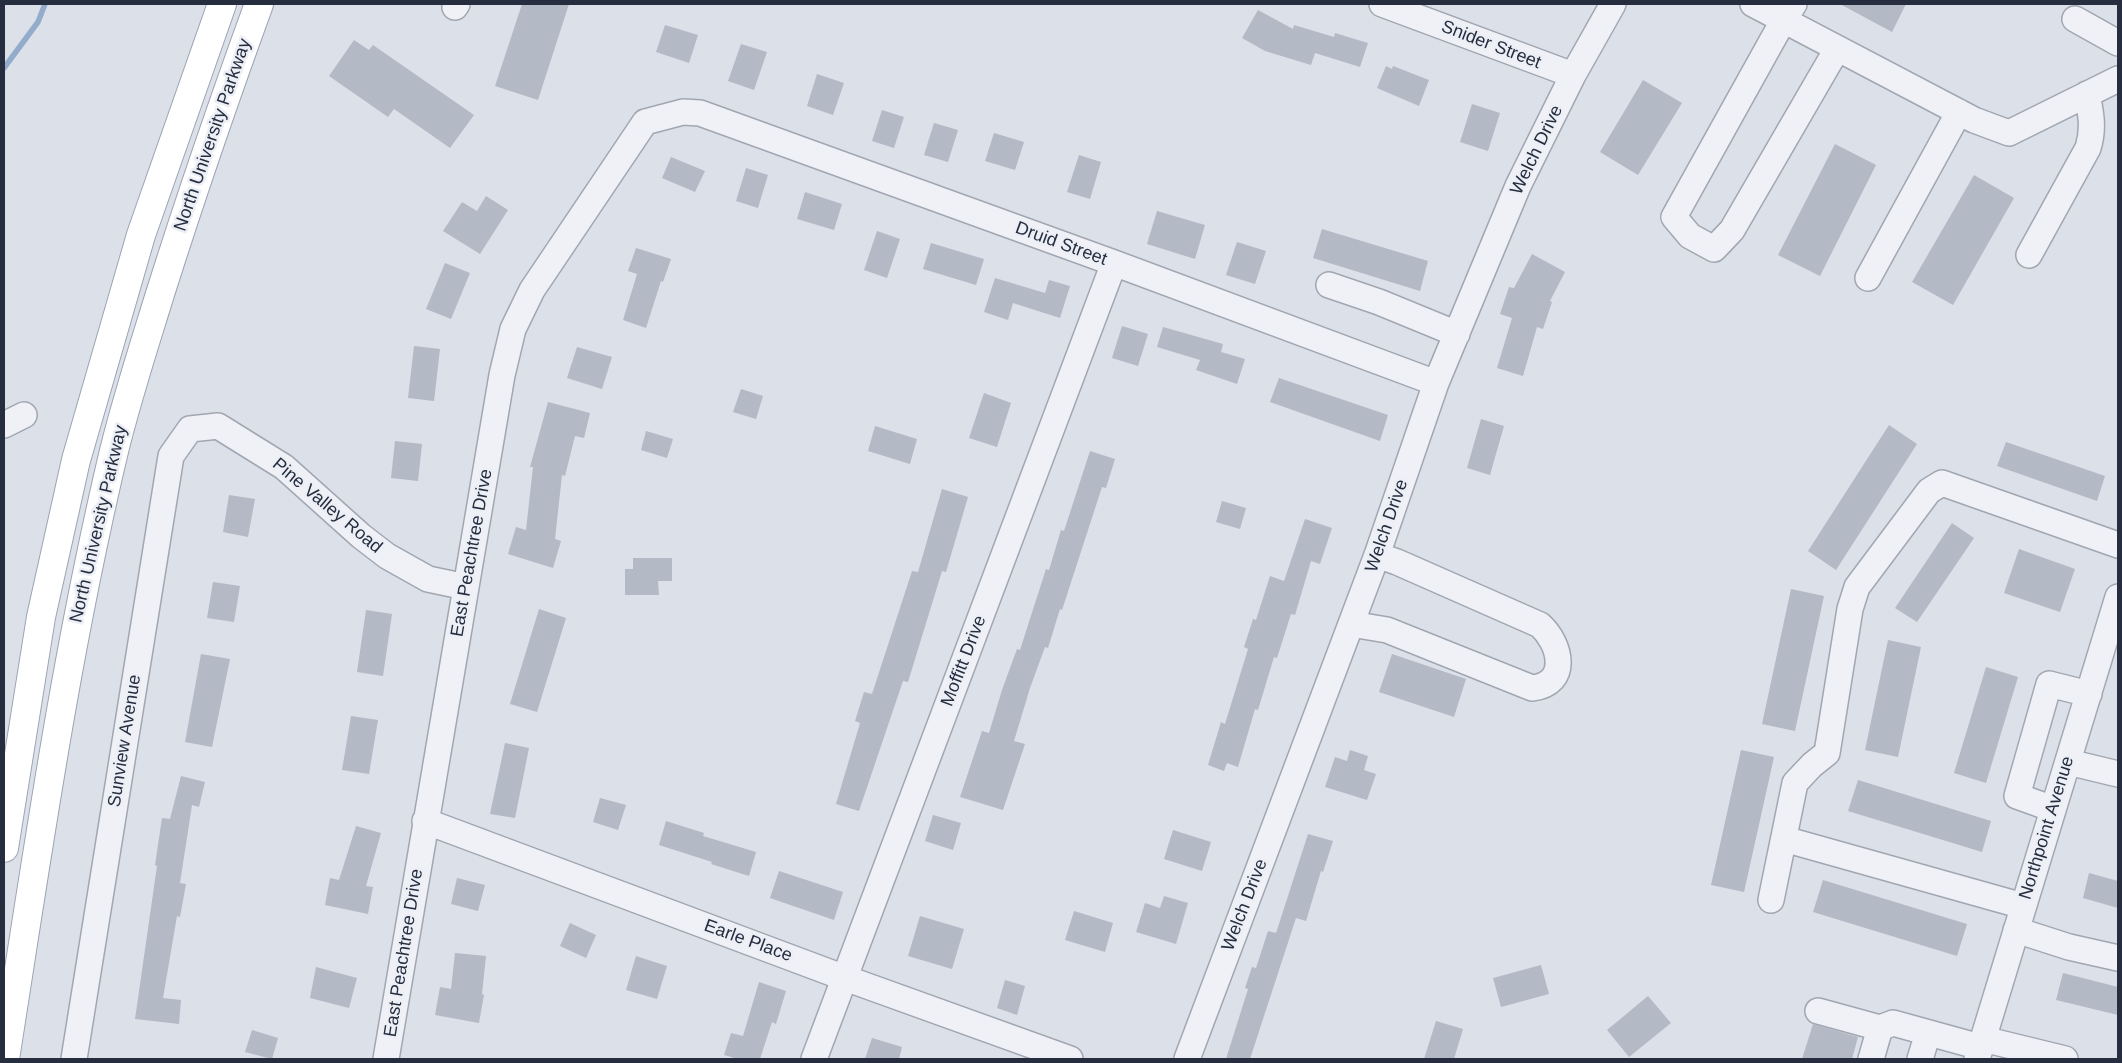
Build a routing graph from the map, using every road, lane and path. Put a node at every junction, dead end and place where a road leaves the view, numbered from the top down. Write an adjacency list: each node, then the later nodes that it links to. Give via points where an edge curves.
1 (222, 4): 33 (main road, North University Parkway, via 141,235 76,460 41,617)
2 (259, 4): 42 (main road, North University Parkway, via 181,228 114,449 82,594 54,748)
3 (1382, 4): 10 (street, Snider Street)
4 (1613, 4): 10 (street, Welch Drive)
5 (1752, 4): 6 (street)
6 (1789, 12): 9 (street); 9 (street, via 1674,217 1690,236 1714,249 1732,230)
7 (2075, 19): 8 (street)
8 (2118, 43)
9 (1837, 49): 14 (street)
10 (1573, 75): 19 (street, Welch Drive, via 1518,186)
11 (2118, 79): 12 (street)
12 (2087, 94): 14 (street, via 2009,133); 15 (street, via 2093,134 2088,148)
13 (683, 112): 16 (street, Druid Street, via 700,114); 24 (street, East Peachtree Drive, via 645,122 532,290 513,329 502,375)
14 (1959, 112): 17 (street)
15 (2029, 255)
16 (1114, 263): 20 (street, Druid Street); 37 (street, Moffitt Drive)
17 (1868, 278)
18 (1329, 285): 19 (street)
19 (1457, 334): 20 (street, Welch Drive)
20 (1436, 382): 23 (street, Welch Drive)
21 (190, 429): 24 (street, Pine Valley Road, via 218,426 284,467 360,536 387,556 428,579); 43 (street, Sunview Avenue, via 171,456)
22 (2118, 545): 32 (street, via 1942,483 1929,491 1857,587 1850,609 1827,752 1795,783)
23 (1377, 555): 26 (street, Welch Drive); 26 (street, via 1540,625 1550,635 1558,652 1559,664 1551,680 1541,687 1532,688 1387,630)
24 (466, 587): 31 (street, East Peachtree Drive)
25 (2118, 597): 27 (street, Northpoint Avenue)
26 (1351, 624): 47 (street, Welch Drive)
27 (2089, 694): 28 (street, Northpoint Avenue); 30 (street, via 2049,684 2017,796)
28 (2068, 762): 29 (street); 30 (street, Northpoint Avenue)
29 (2118, 774)
30 (2053, 809): 35 (street, Northpoint Avenue)
31 (426, 821): 37 (street, Earle Place); 44 (street, East Peachtree Drive)
32 (1784, 839): 34 (street); 35 (street)
33 (4, 848)
34 (1771, 900)
35 (2020, 918): 36 (street, via 2069,947); 41 (street, Northpoint Avenue)
36 (2118, 958)
37 (845, 978): 45 (street, Moffitt Drive); 46 (street, Earle Place)
38 (1818, 1011): 39 (street)
39 (1880, 1028): 40 (street, via 1893,1023); 48 (street)
40 (1928, 1033): 41 (street); 49 (street)
41 (1980, 1048): 50 (street)
42 (5, 1059)
43 (74, 1059)
44 (386, 1059)
45 (814, 1059)
46 (1070, 1059)
47 (1187, 1059)
48 (1871, 1059)
49 (1920, 1059)
50 (2065, 1059)

